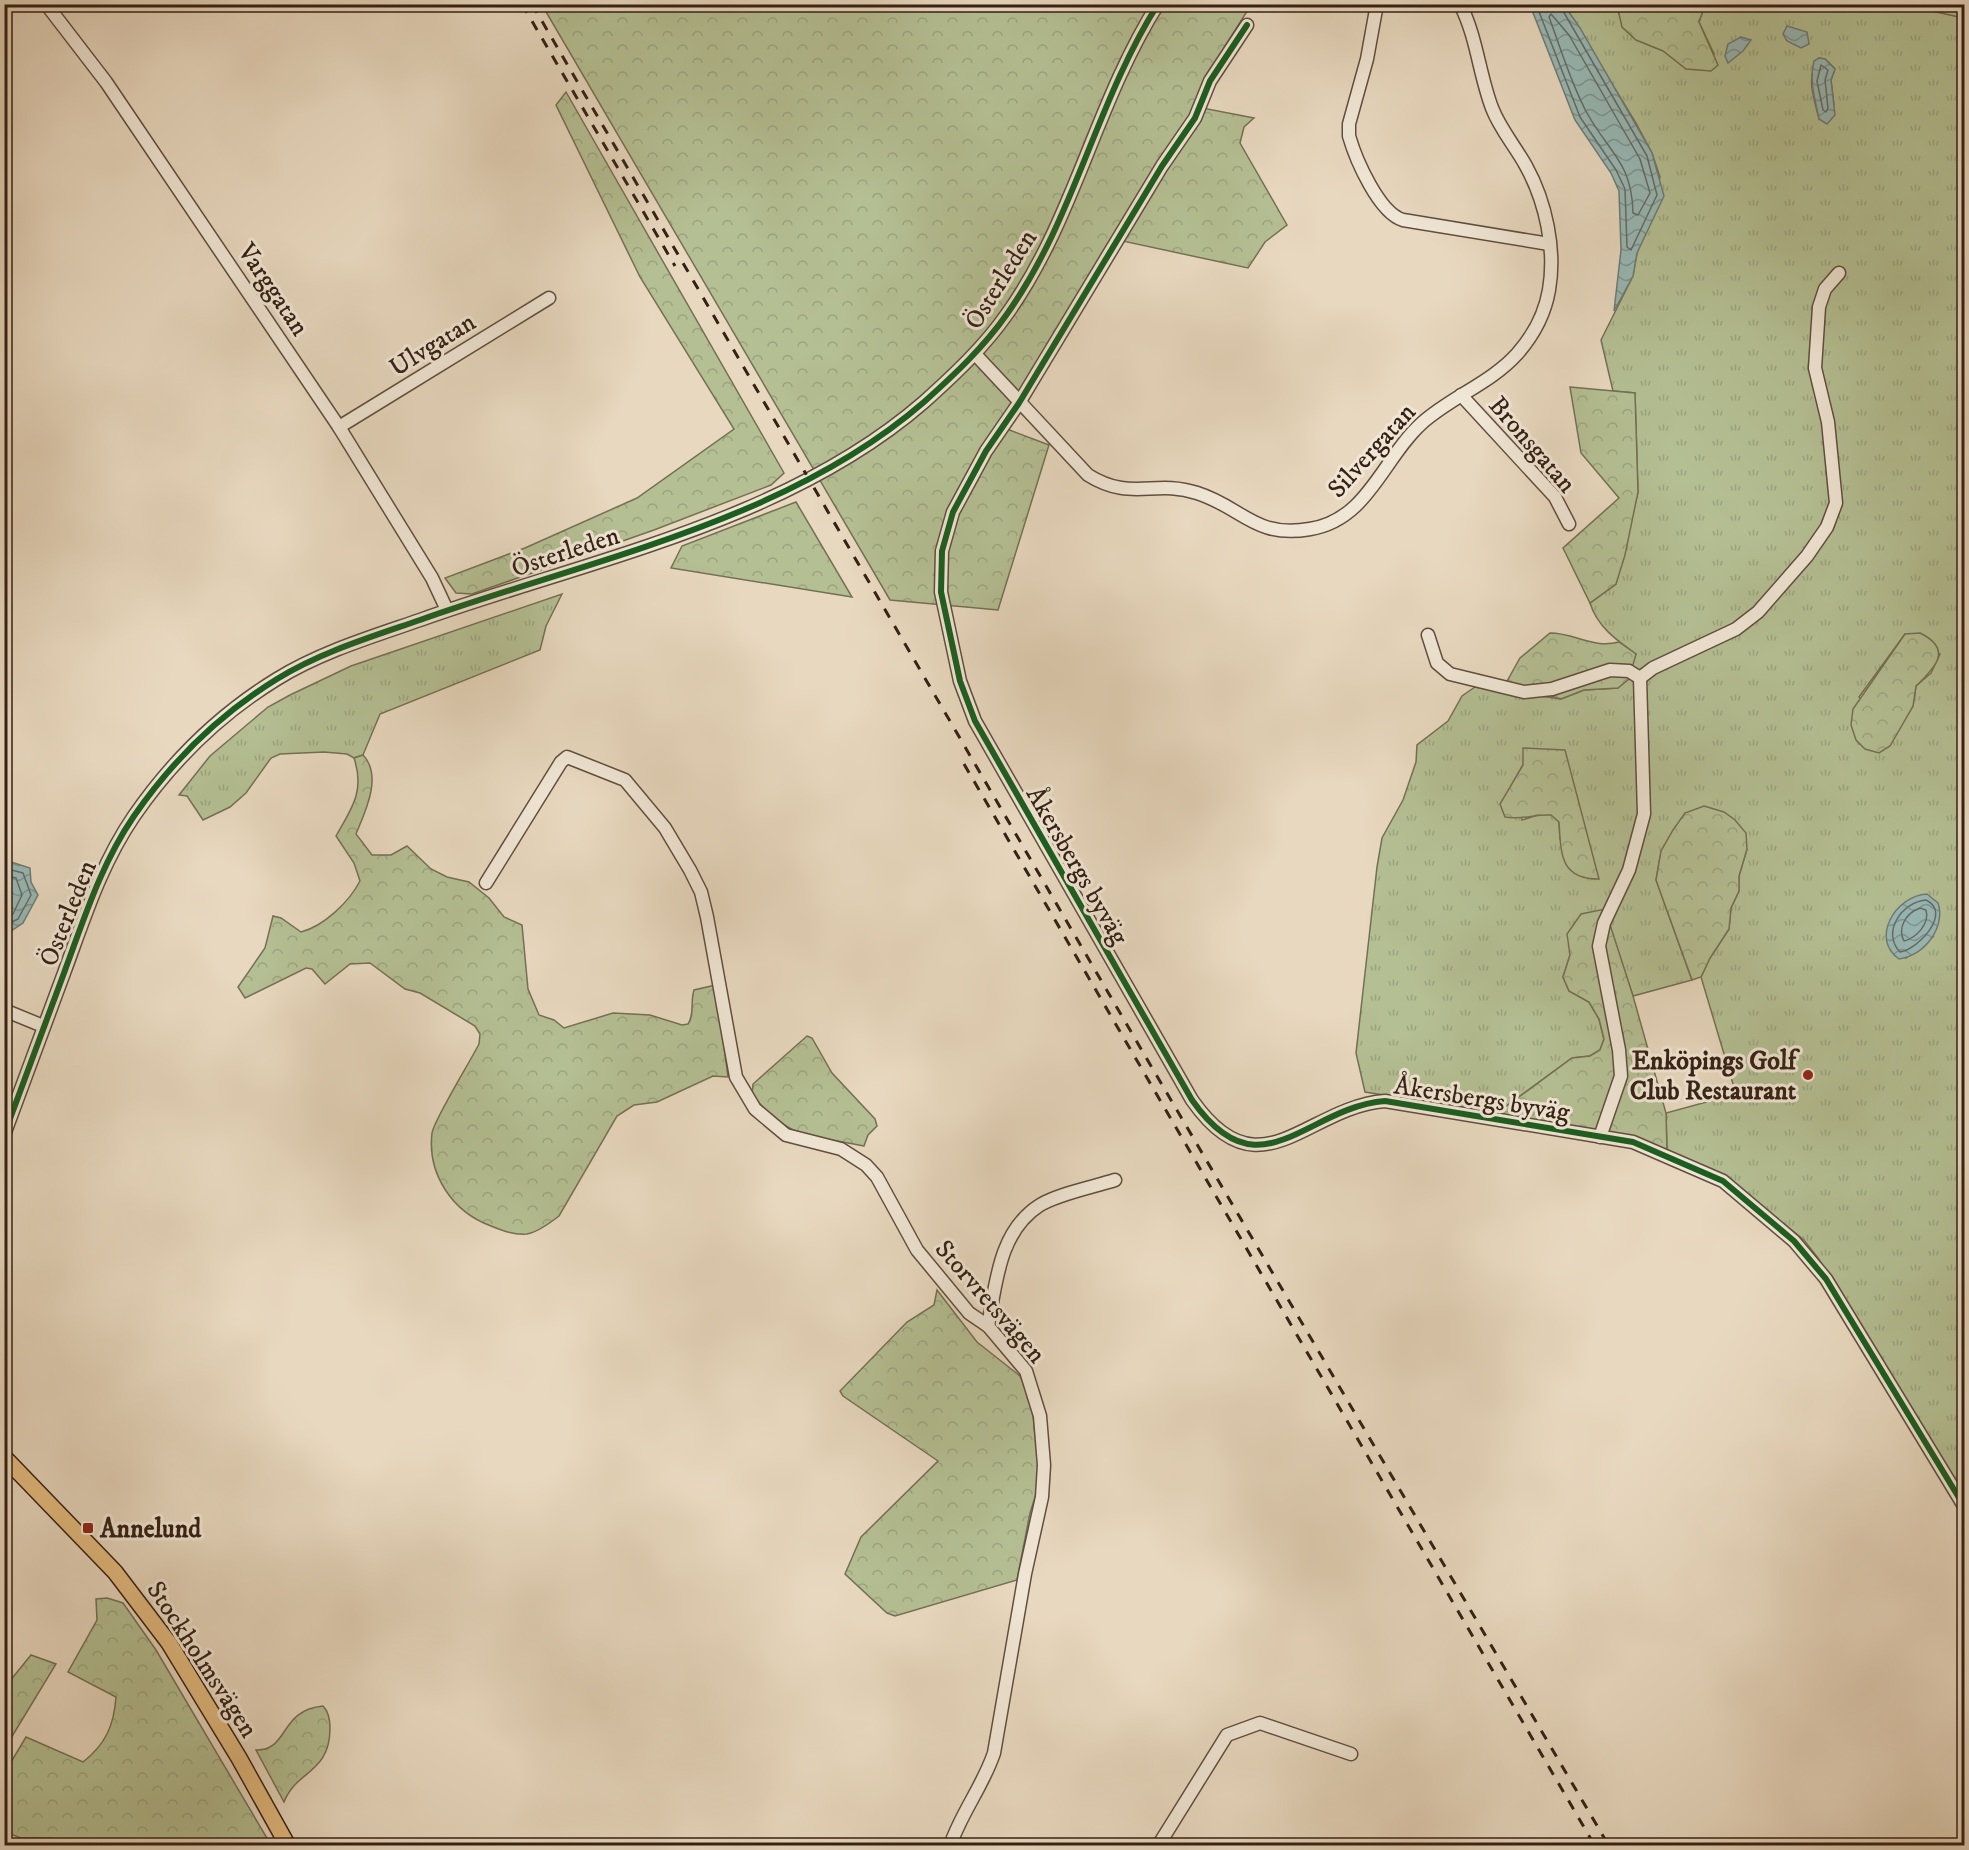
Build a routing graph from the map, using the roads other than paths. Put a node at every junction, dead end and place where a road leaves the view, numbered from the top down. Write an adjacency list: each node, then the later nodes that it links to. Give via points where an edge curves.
1 (46, 4): 12 (street, Varggatan, via 106,82)
2 (1158, 4): 9 (street, Österleden, via 1119,75 1041,257 1007,315)
3 (1377, 4): 6 (street, via 1349,136 1381,204 1394,218)
4 (1460, 4): 6 (street, Silvergatan, via 1472,33 1493,112 1527,168)
5 (1247, 25): 11 (street, Åkersbergs byväg, via 1210,81 1195,118)
6 (1549, 244): 10 (street, Silvergatan, via 1549,290 1539,322 1506,366)
7 (1839, 273): 16 (street, via 1825,289 1819,307 1815,368 1828,422 1836,503 1827,527 1758,612 1736,629 1653,668)
8 (549, 298): 12 (street, Ulvgatan)
9 (975, 354): 11 (street, Silvergatan); 14 (street, Österleden, via 921,405 886,431 779,493 669,537)
10 (1461, 395): 11 (street, Silvergatan, via 1413,432 1352,510 1322,526 1289,531 1258,526 1196,492 1166,488 1120,490 1104,485 1088,475); 13 (street, Bronsgatan, via 1555,497)
11 (1019, 403): 21 (street, Åkersbergs byväg, via 969,480 953,512 942,551 941,592 960,681 985,742 1205,1118 1227,1137 1266,1144 1298,1134 1356,1106 1385,1101)
12 (339, 428): 14 (street, Varggatan, via 432,578)
13 (1569, 524)
14 (447, 610): 19 (street, Österleden, via 303,664 245,700 193,745 148,797 119,840 84,914)
15 (1428, 635): 16 (street, via 1437,663 1450,674 1524,692 1552,689 1610,670 1629,671)
16 (1641, 678): 21 (street, via 1644,814 1629,870 1604,923 1599,946 1621,1076)
17 (486, 883): 23 (street, Storvretsvägen, via 567,757 625,780 665,828 700,892 736,1077 744,1094 763,1117 786,1135 841,1149 866,1165 877,1177 917,1250 969,1313)
18 (4, 1010): 19 (street)
19 (43, 1026): 20 (street, Österleden)
20 (4, 1135)
21 (1600, 1137): 26 (street, Åkersbergs byväg, via 1633,1142 1716,1176 1794,1242 1826,1280)
22 (1115, 1180): 23 (street, via 1041,1204 1018,1223 995,1280)
23 (988, 1326): 30 (street, Storvretsvägen, via 1026,1371 1035,1392 1044,1465 1042,1497 994,1753)
24 (4, 1457): 27 (main road, Stockholmsvägen)
25 (4, 1471): 27 (main road, Stockholmsvägen)
26 (1965, 1506)
27 (58, 1513): 29 (main road, Stockholmsvägen, via 115,1572 169,1643)
28 (1351, 1754): 31 (street, via 1260,1723 1227,1735)
29 (288, 1845)
30 (950, 1845)
31 (1158, 1845)

